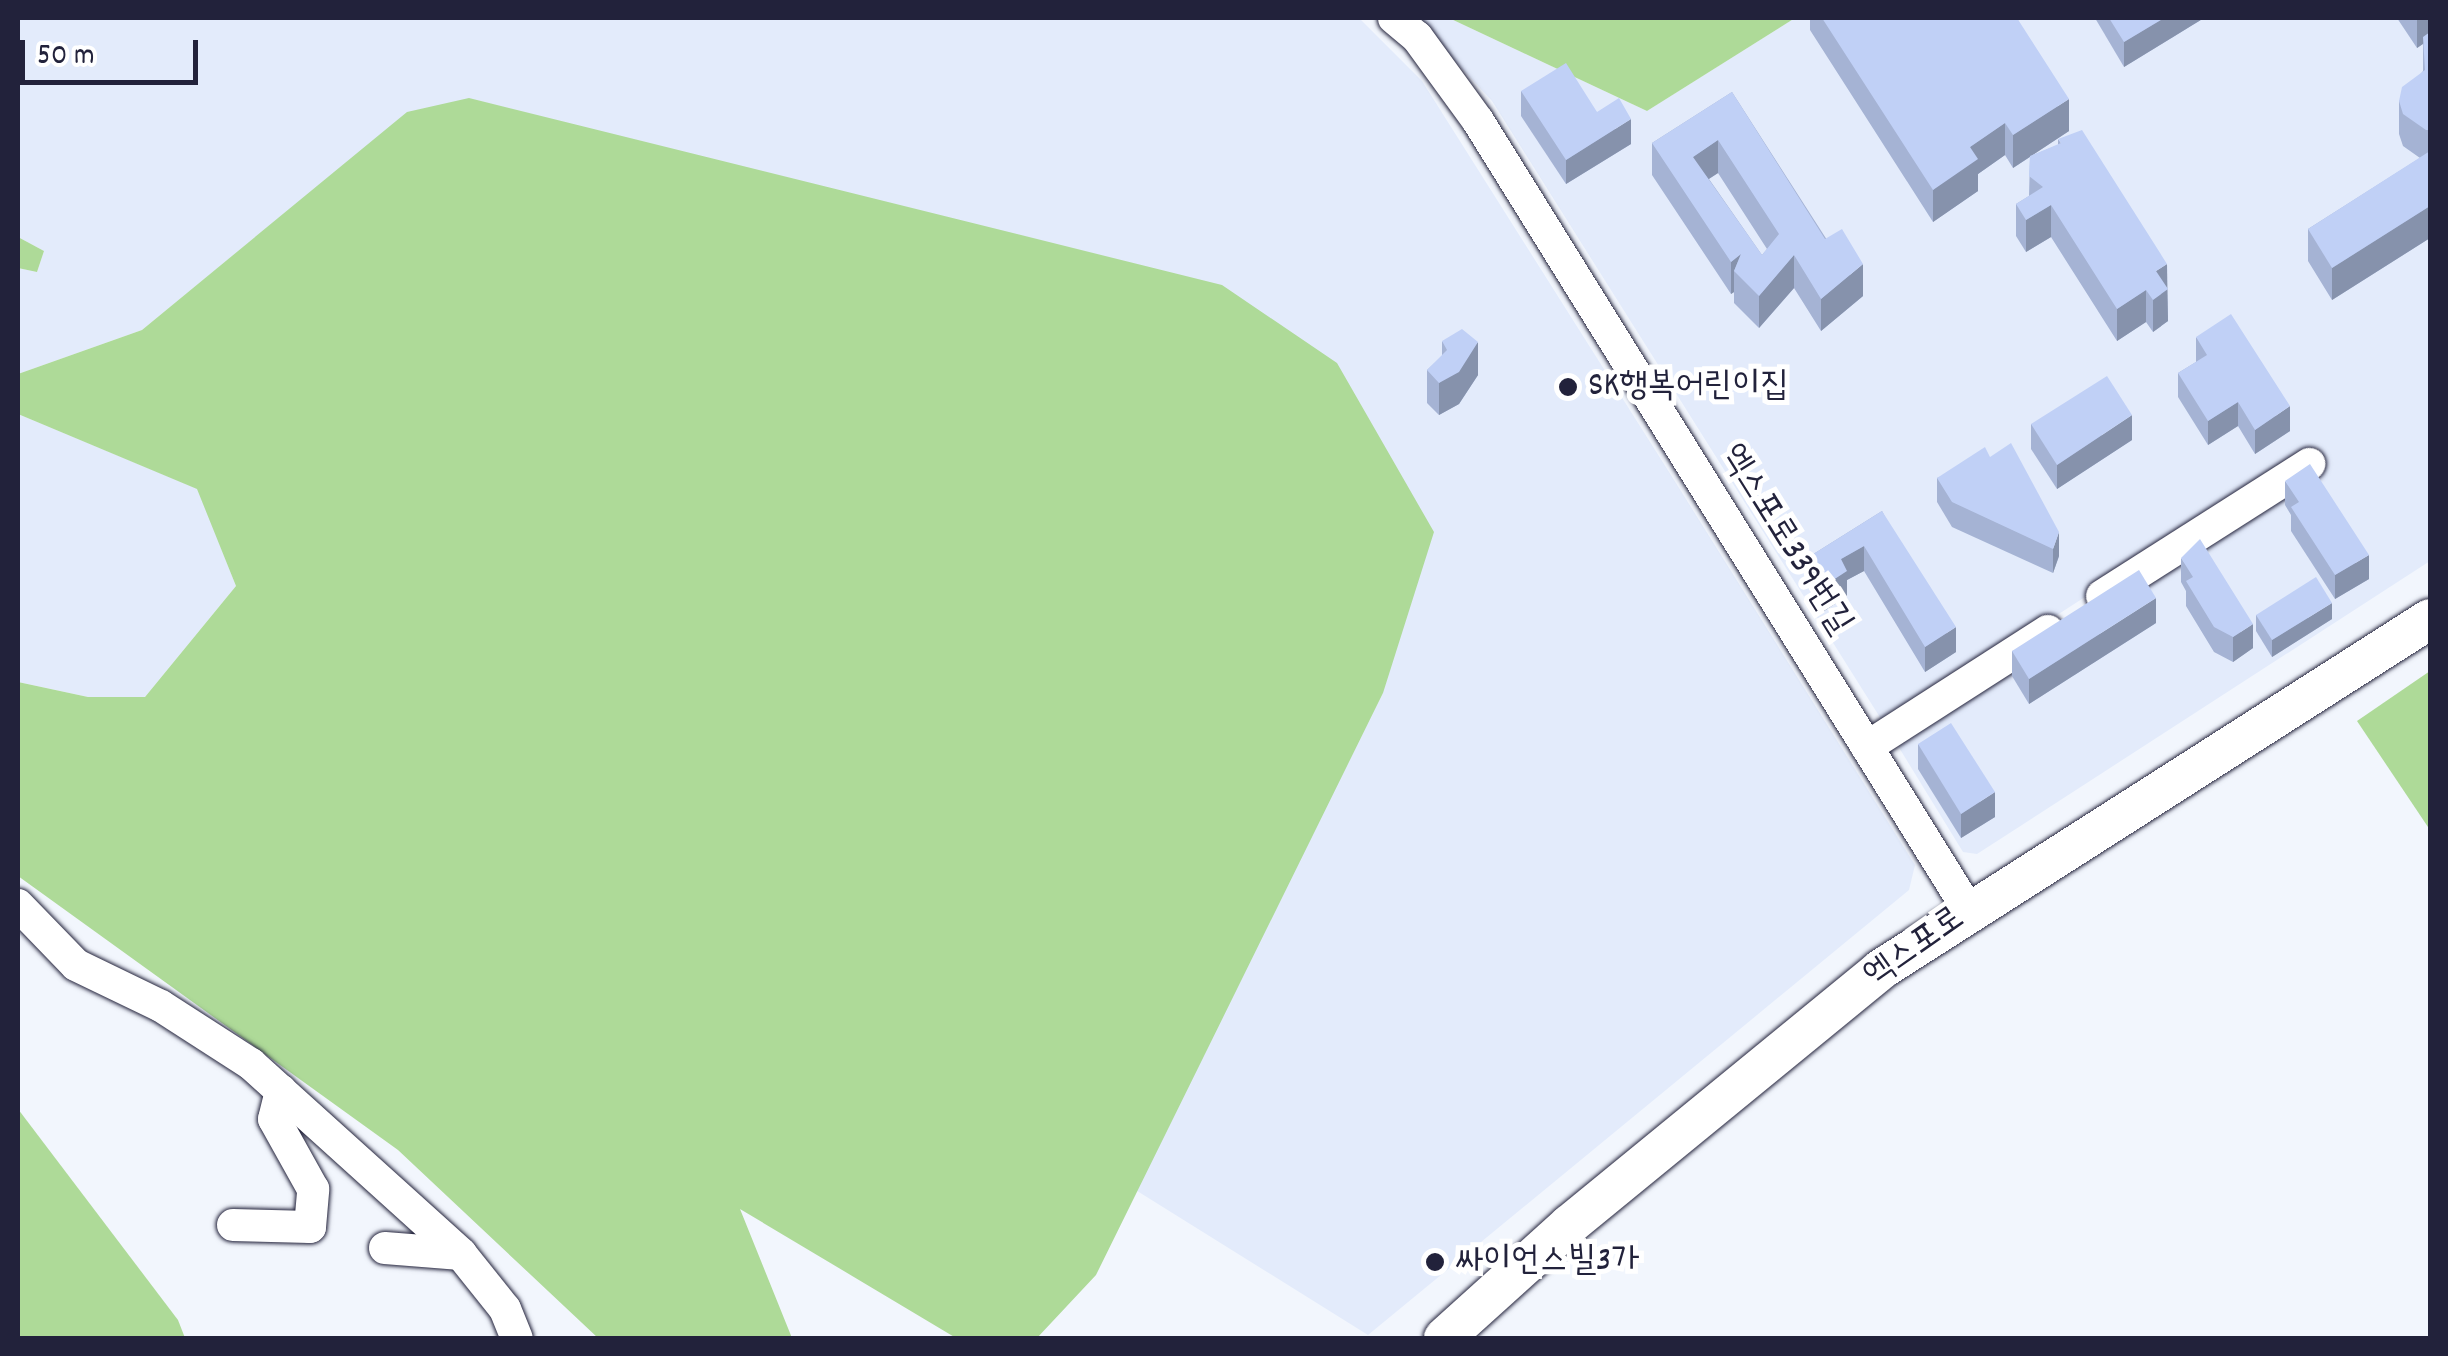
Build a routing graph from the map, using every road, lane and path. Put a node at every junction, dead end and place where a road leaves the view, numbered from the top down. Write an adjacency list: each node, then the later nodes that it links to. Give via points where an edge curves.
1 (1394, 18): 4 (street, 엑스포로339번길, via 1417,38 1478,121)
2 (2309, 464): 4 (street)
3 (2430, 619): 6 (main road, 엑스포로)
4 (1867, 747): 6 (street, 엑스포로339번길)
5 (18, 904): 7 (street, via 76,965 160,1006)
6 (1969, 911): 12 (main road, 엑스포로, via 1880,970 1569,1225)
7 (281, 1091): 8 (street, via 274,1118 313,1189 310,1227); 10 (street)
8 (233, 1225)
9 (385, 1248): 10 (street)
10 (461, 1254): 11 (street, via 505,1309)
11 (517, 1338)
12 (1444, 1338)

